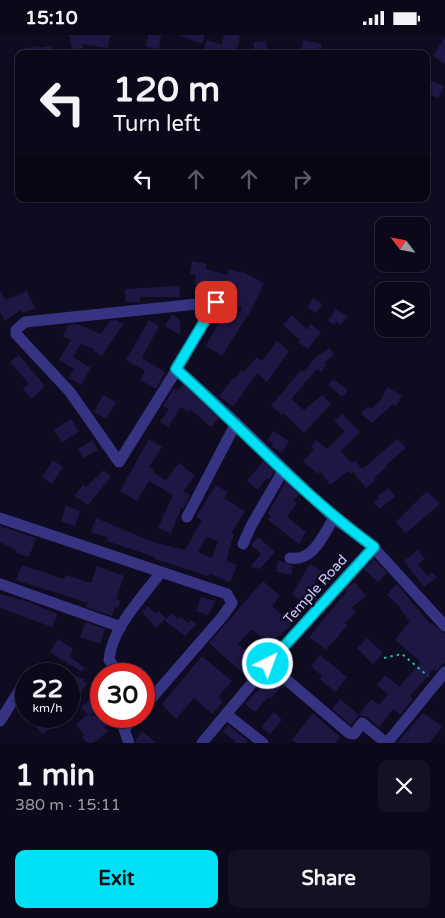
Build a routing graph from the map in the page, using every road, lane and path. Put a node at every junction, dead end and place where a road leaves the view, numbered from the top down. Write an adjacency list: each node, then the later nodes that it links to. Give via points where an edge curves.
1 (176, 369): 1 (street, via 216,302 25,322 16,330 16,334 70,391 119,462); 2 (street)
2 (236, 423): 3 (street); 4 (street)
3 (284, 469): 6 (street); 7 (street)
4 (187, 517)
5 (0, 518): 10 (street)
6 (334, 518): 8 (street); 9 (street, via 311,553 304,558)
7 (243, 544)
8 (374, 547): 12 (street); 16 (street, Temple Road)
9 (290, 558)
10 (161, 572): 13 (street); 19 (street, via 227,594 232,603)
11 (0, 584): 13 (street)
12 (445, 626)
13 (121, 627): 15 (street, via 110,649)
14 (384, 658): 18 (path, via 402,654)
15 (111, 663)
16 (268, 664): 21 (street, Temple Road); 27 (street, via 349,733 354,734 362,723)
17 (445, 672): 18 (street)
18 (436, 682): 27 (street)
19 (155, 694)
20 (15, 698): 22 (street)
21 (226, 714): 25 (street, Temple Road); 26 (street)
22 (0, 721)
23 (125, 728): 24 (street)
24 (129, 743)
25 (202, 743)
26 (263, 743)
27 (386, 743)

